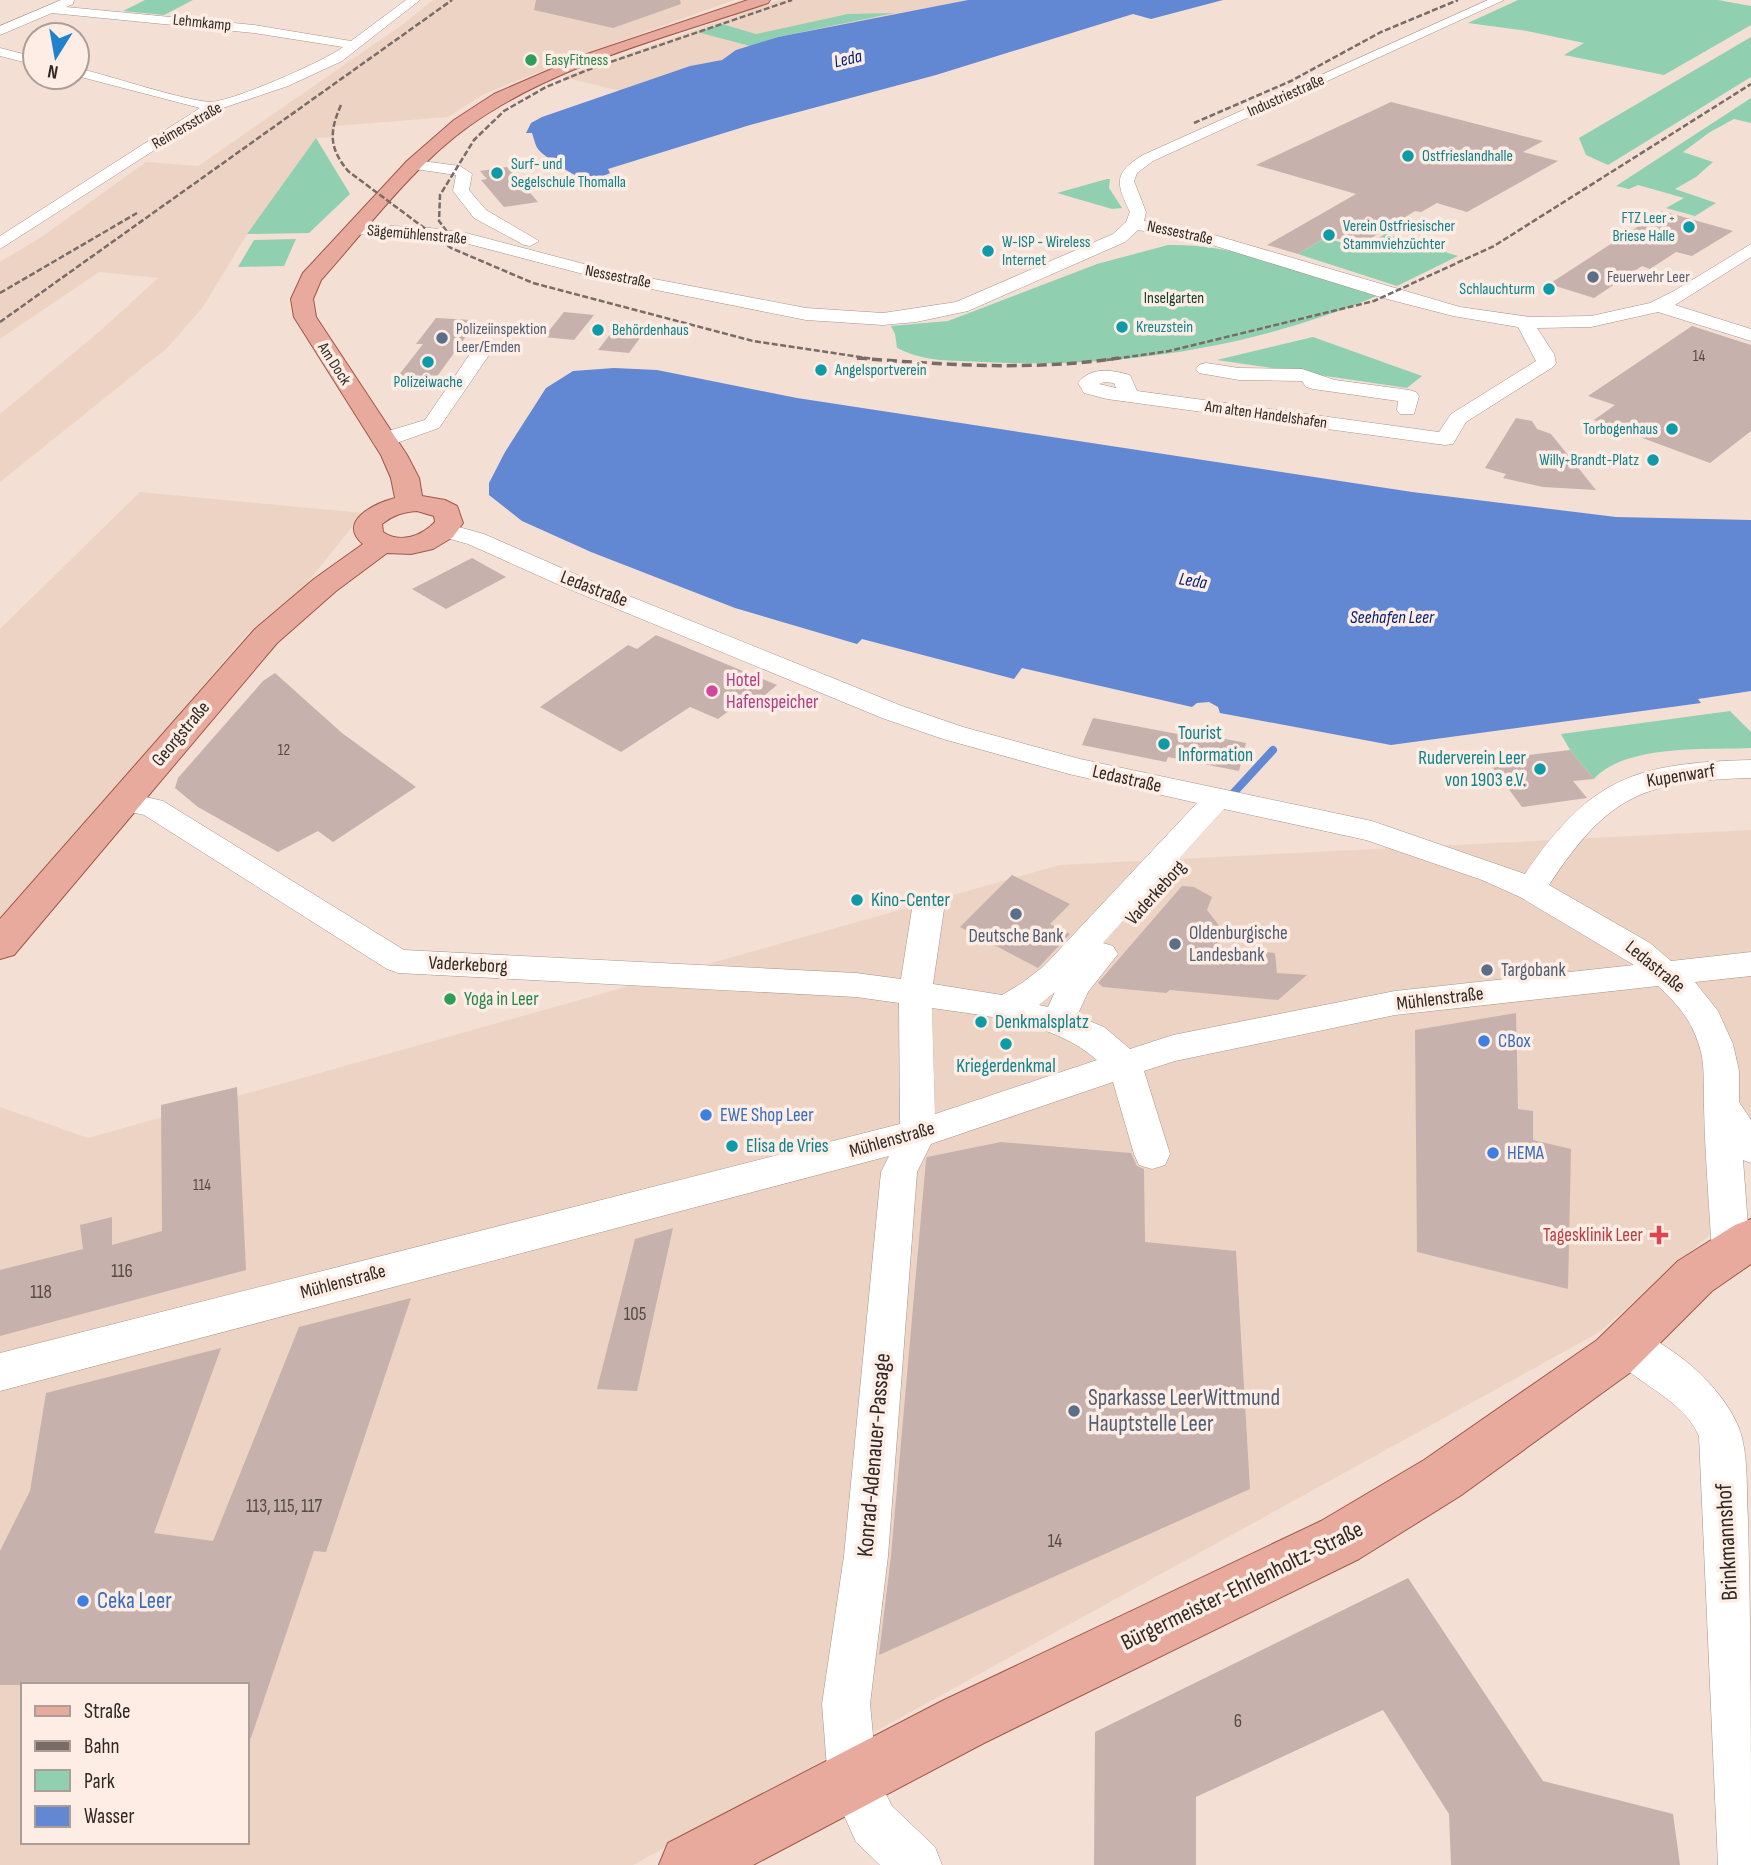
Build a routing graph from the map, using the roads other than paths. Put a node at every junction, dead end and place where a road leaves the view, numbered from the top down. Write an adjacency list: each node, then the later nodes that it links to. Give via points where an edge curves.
1 (71, 0): 6 (street)
2 (414, 0): 8 (street, Reimersstraße)
3 (763, 0): 5 (main road, Sägemühlenstraße)
4 (1498, 0): 14 (street, Industriestraße, via 1138,164 1125,178 1138,212)
5 (745, 4): 13 (main road, Sägemühlenstraße, via 523,85 460,124)
6 (50, 9): 7 (street); 8 (street, Lehmkamp, via 254,29)
7 (0, 31)
8 (353, 45): 12 (street, Reimersstraße, via 309,72)
9 (0, 52): 10 (street)
10 (21, 57)
11 (91, 76): 12 (street)
12 (212, 107): 17 (street, Reimersstraße)
13 (414, 165): 15 (main road, Sägemühlenstraße); 16 (street, Sägemühlenstraße, via 460,171 464,174 461,191 480,214)
14 (1135, 224): 19 (street, Nessestraße, via 1092,251 961,307 899,318 776,310); 21 (street, Nessestraße, via 1206,237 1434,307)
15 (353, 229): 19 (street, Sägemühlenstraße, via 466,238); 29 (main road, Am Dock, via 311,278 303,308 311,328)
16 (530, 241)
17 (0, 244)
18 (1751, 249): 20 (street, Nessestraße)
19 (565, 266)
20 (1658, 306): 21 (street, Nessestraße, via 1606,319); 22 (street)
21 (1523, 320): 27 (street, Am alten Handelshafen, via 1546,363)
22 (1751, 335)
23 (479, 355): 29 (street, via 432,424)
24 (1206, 369): 26 (street, via 1289,374 1320,379 1322,384 1409,396)
25 (1129, 396): 28 (street, Am alten Handelshafen)
26 (1406, 410): 27 (street); 28 (street)
27 (1458, 418): 28 (street, Am alten Handelshafen, via 1445,439)
28 (1403, 433)
29 (383, 440): 30 (main road, Am Dock, via 401,467)
30 (410, 503): 31 (main road, via 444,510 450,519); 32 (main road, via 387,509 368,523 369,535)
31 (444, 530): 32 (main road, via 416,544); 34 (street, Ledastraße, via 476,539 904,716 1079,768)
32 (382, 543): 35 (main road, Georgstraße, via 267,636)
33 (1751, 769): 36 (street, Kupenwarf, via 1674,774 1613,795 1576,827)
34 (1228, 800): 36 (street, Ledastraße, via 1372,831); 41 (street, Vaderkeborg)
35 (124, 801): 38 (main road, Georgstraße); 42 (street, Vaderkeborg, via 153,808 398,961 787,979)
36 (1531, 889): 40 (street, Ledastraße, via 1616,937)
37 (928, 909): 42 (street)
38 (0, 945)
39 (1751, 964): 40 (street, Mühlenstraße)
40 (1666, 973): 45 (street, Mühlenstraße, via 1395,1003 1185,1046); 46 (street, Ledastraße, via 1706,1020 1722,1072)
41 (1065, 980): 43 (street); 44 (street)
42 (915, 993): 43 (street, Vaderkeborg); 47 (street)
43 (1006, 1008): 44 (street, Vaderkeborg)
44 (1057, 1022): 45 (street, Vaderkeborg, via 1092,1036)
45 (1125, 1065): 47 (street, Mühlenstraße); 49 (street)
46 (1721, 1104): 48 (street); 50 (street, Ledastraße)
47 (918, 1134): 52 (street, Mühlenstraße); 53 (street, Konrad-Adenauer-Passage, via 898,1171 866,1556 846,1704)
48 (1751, 1148)
49 (1152, 1154)
50 (1741, 1246): 51 (main road, Bürgermeister-Ehrlenholtz-Straße, via 1681,1288)
51 (1627, 1345): 53 (main road, Bürgermeister-Ehrlenholtz-Straße, via 1516,1428 1340,1540); 56 (street, Brinkmannshof, via 1681,1384 1718,1429)
52 (0, 1372)
53 (853, 1780): 54 (main road, Bürgermeister-Ehrlenholtz-Straße); 55 (street, via 874,1824)
54 (690, 1865)
55 (917, 1865)
56 (1743, 1865)

